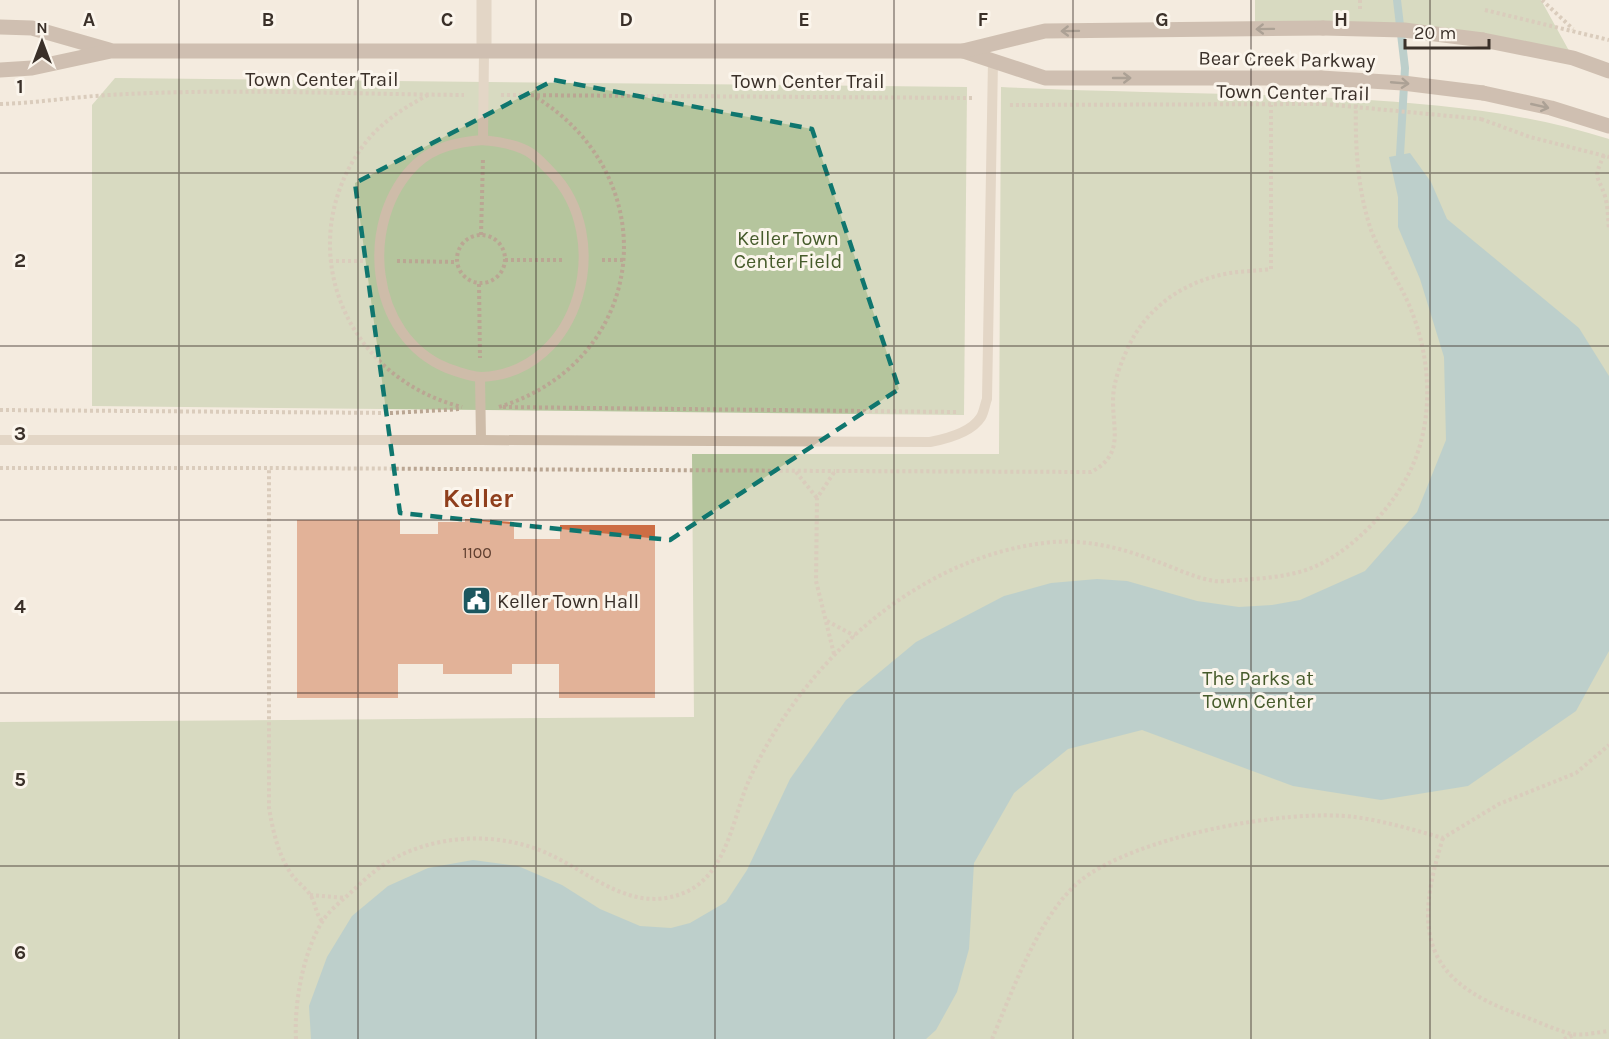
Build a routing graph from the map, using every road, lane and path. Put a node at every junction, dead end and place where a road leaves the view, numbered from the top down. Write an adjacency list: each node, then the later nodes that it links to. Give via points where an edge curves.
1 (484, 0): 10 (street)
2 (1360, 0): 5 (path)
3 (1542, 0): 7 (path)
4 (1485, 10): 7 (path)
5 (1360, 12)
6 (0, 27): 9 (main road, Bear Creek Parkway, via 32,28)
7 (1574, 30): 8 (path)
8 (1609, 40)
9 (111, 51): 10 (main road, Bear Creek Parkway); 13 (main road, Bear Creek Parkway, via 32,68)
10 (484, 51): 11 (main road, Bear Creek Parkway); 16 (lane)
11 (963, 51): 12 (main road, Bear Creek Parkway); 14 (main road, Bear Creek Parkway, one-way to 11, bridge, via 1573,58 1483,39 1404,30 1045,31)
12 (993, 61): 17 (lane); 20 (main road, Bear Creek Parkway, one-way to 20, bridge, via 1045,78 1321,78 1403,83 1483,93)
13 (0, 70)
14 (1609, 71)
15 (1357, 93): 40 (path, via 1357,168 1363,202 1373,235 1420,333 1428,383 1420,441 1407,479 1381,518 1318,565 1258,579 1217,581 1114,547 1071,541 1000,552 905,596)
16 (484, 95): 17 (path, Town Center Trail, via 970,97); 18 (path, Town Center Trail, via 170,93); 21 (lane)
17 (992, 101): 19 (path, Town Center Trail, via 1011,105); 31 (lane, via 987,399)
18 (0, 104)
19 (1271, 105): 22 (path, Town Center Trail, bridge, via 1323,104 1481,119 1530,137); 36 (path, via 1271,269 1204,280 1173,294 1147,316 1130,342 1117,374 1114,447 1104,465 1091,472)
20 (1609, 126)
21 (483, 140): 25 (path); 27 (lane, via 440,148 417,163 400,183 388,208 380,255 387,304 413,346 436,363); 27 (lane, via 524,149 556,177 571,199 579,221 585,264 573,311 563,332 527,364 505,374)
22 (1604, 155): 23 (path, Town Center Trail); 24 (path, via 1596,180 1605,196)
23 (1609, 157)
24 (1609, 230)
25 (482, 235): 26 (path, via 463,243 457,262 466,279); 26 (path, via 501,246 505,260 500,275)
26 (479, 284): 27 (path)
27 (480, 377): 29 (lane)
28 (499, 407): 31 (path)
29 (480, 408): 30 (path, via 392,412); 33 (lane)
30 (0, 410)
31 (983, 412): 33 (lane, via 952,438 930,442)
32 (0, 440): 33 (lane)
33 (481, 440)
34 (0, 468): 35 (path)
35 (269, 468): 37 (path); 44 (path, via 269,808 284,861 300,887)
36 (835, 471): 37 (path); 38 (path)
37 (796, 472): 38 (path)
38 (817, 498): 39 (path, via 817,591)
39 (827, 621): 40 (path); 41 (path)
40 (855, 636): 41 (path)
41 (834, 654): 45 (path, via 769,741 750,777 719,861 687,893 665,899 632,896 601,885 540,849 487,839 434,843 406,853 385,864)
42 (1609, 745): 43 (path, via 1576,773 1499,804)
43 (1443, 838): 48 (path, via 1430,879 1426,916 1431,940 1445,971 1499,1008); 50 (path, via 1354,817 1287,816 1185,836 1118,857 1079,882 1056,910 1027,955)
44 (310, 895): 45 (path); 46 (path, via 315,913)
45 (345, 898): 46 (path)
46 (322, 921): 49 (path, via 300,987 295,1018)
47 (1609, 1031): 48 (path)
48 (1574, 1035): 51 (path)
49 (297, 1039)
50 (992, 1039)
51 (1564, 1039)

